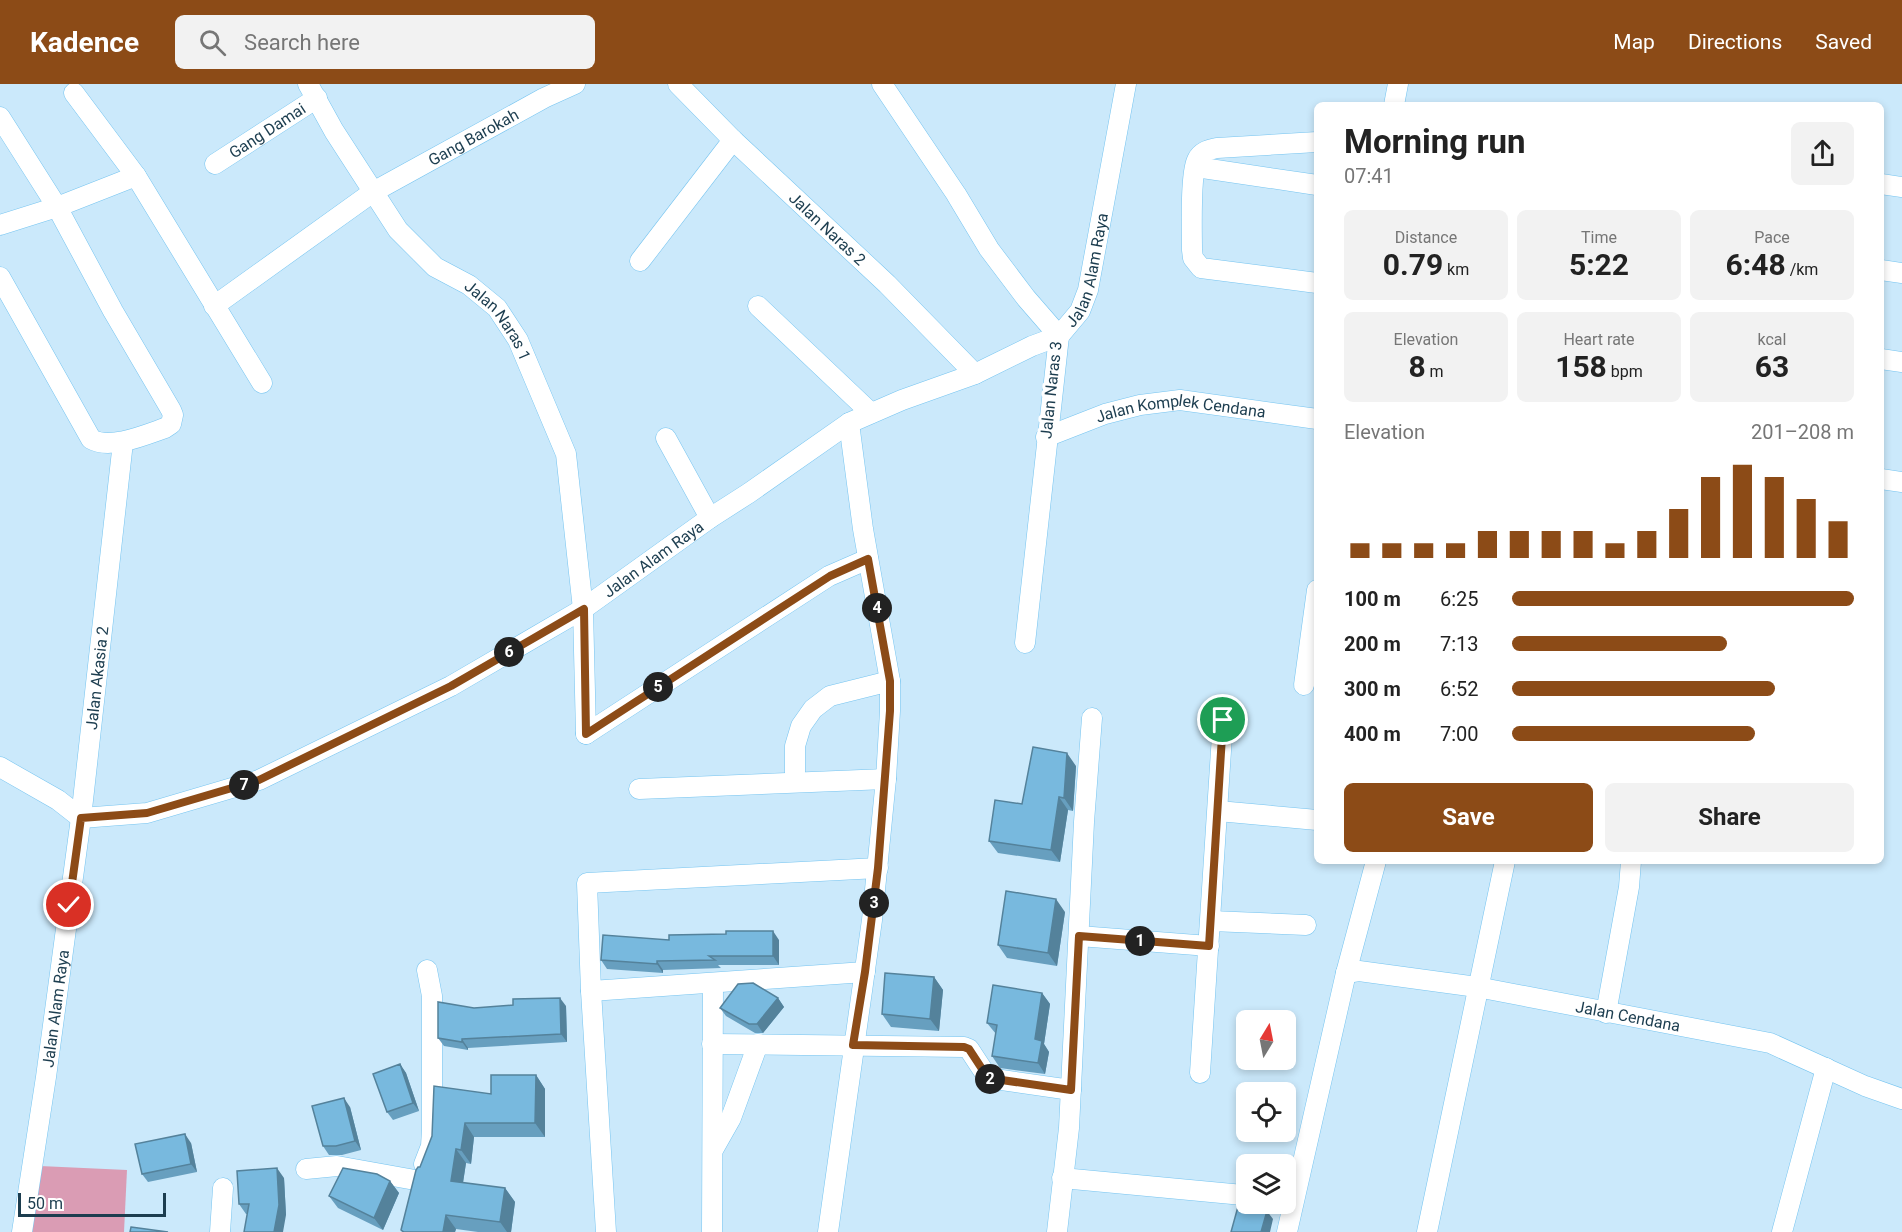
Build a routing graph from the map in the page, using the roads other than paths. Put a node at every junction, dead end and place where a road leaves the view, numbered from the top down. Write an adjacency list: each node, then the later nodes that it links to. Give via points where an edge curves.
1 (575, 84): 18 (street, Gang Barokah)
2 (678, 84): 10 (street, Jalan Naras 2)
3 (882, 84): 28 (street, Jalan Naras 3, via 989,249)
4 (1126, 84): 28 (street, Jalan Alam Raya, via 1088,290 1080,311)
5 (1398, 84): 8 (street)
6 (312, 88): 12 (street, Gang Damai); 18 (street, Jalan Naras 1)
7 (74, 93): 14 (street)
8 (1395, 102)
9 (0, 117): 19 (street)
10 (733, 140): 21 (street); 31 (street, Jalan Naras 2, via 887,284)
11 (1314, 142): 13 (street, via 1217,148 1203,152)
12 (215, 164)
13 (1196, 167): 15 (street); 25 (street, via 1192,250 1196,264 1201,268)
14 (136, 176): 19 (street); 26 (street)
15 (1314, 184)
16 (1884, 184): 17 (street)
17 (1902, 187)
18 (373, 192): 26 (street, Gang Barokah); 43 (street, Jalan Naras 1, via 398,230 435,267 469,285 496,308 518,340 566,454)
19 (57, 207): 20 (street); 38 (street, via 173,415 171,424 165,428)
20 (0, 225)
21 (640, 261)
22 (1884, 270): 23 (street)
23 (1902, 273)
24 (0, 277): 38 (street, via 91,439)
25 (1314, 284)
26 (214, 306): 32 (street)
27 (758, 306): 33 (street)
28 (1059, 336): 31 (street, Jalan Alam Raya); 36 (street, Jalan Naras 3)
29 (1884, 359): 30 (street)
30 (1902, 362)
31 (975, 374): 33 (street, Jalan Alam Raya)
32 (262, 383)
33 (871, 413): 35 (street, Jalan Alam Raya)
34 (1314, 419): 36 (street, Jalan Komplek Cendana, via 1180,400 1105,414)
35 (849, 423): 41 (street, Jalan Alam Raya); 42 (street)
36 (1046, 437): 45 (street, Jalan Naras 3)
37 (666, 438): 41 (street)
38 (123, 442): 55 (street, Jalan Akasia 2)
39 (1884, 480): 40 (street)
40 (1902, 482)
41 (710, 518): 43 (street, Jalan Alam Raya)
42 (868, 559): 43 (street, Jalan Naras 1, via 830,576 586,734); 46 (street)
43 (584, 609): 55 (street, Jalan Alam Raya, via 451,686 259,780 147,813)
44 (1314, 612): 47 (street)
45 (1024, 642)
46 (890, 681): 51 (street); 52 (street, via 830,696 813,709 801,726 795,746)
47 (1304, 685)
48 (1092, 718): 63 (street)
49 (1223, 720): 54 (street)
50 (0, 767): 55 (street)
51 (886, 779): 52 (street); 60 (street)
52 (795, 781): 53 (street)
53 (639, 789)
54 (1218, 811): 56 (street); 61 (street)
55 (81, 818): 84 (street, Jalan Alam Raya)
56 (1314, 820)
57 (1375, 864): 67 (street)
58 (1504, 864): 69 (street)
59 (1631, 864): 71 (street)
60 (878, 868): 66 (street); 70 (street, via 587,883)
61 (1211, 921): 62 (street); 64 (street)
62 (1306, 925)
63 (1079, 936): 64 (street); 77 (street)
64 (1209, 946): 76 (street)
65 (427, 970): 80 (street, via 432,996 431,1146 412,1189 337,1166)
66 (865, 972): 68 (street); 74 (street)
67 (1346, 973): 69 (street, Jalan Cendana, via 1359,970); 90 (street)
68 (713, 983): 70 (street); 72 (street)
69 (1477, 987): 71 (street, Jalan Cendana); 91 (street)
70 (591, 991): 86 (street)
71 (1606, 1013): 75 (street, Jalan Cendana, via 1770,1043)
72 (712, 1044): 73 (street); 79 (street)
73 (758, 1044): 74 (street); 79 (street, via 731,1118)
74 (853, 1045): 77 (street, via 964,1047 988,1078); 88 (street)
75 (1826, 1068): 78 (street, Jalan Cendana); 92 (street)
76 (1200, 1073)
77 (1071, 1090): 81 (street)
78 (1902, 1100)
79 (712, 1150): 87 (street)
80 (306, 1168)
81 (1062, 1178): 83 (street); 89 (street)
82 (223, 1188): 85 (street)
83 (1236, 1194)
84 (22, 1232)
85 (220, 1232)
86 (606, 1232)
87 (712, 1232)
88 (828, 1232)
89 (1058, 1232)
90 (1287, 1232)
91 (1427, 1232)
92 (1782, 1232)

